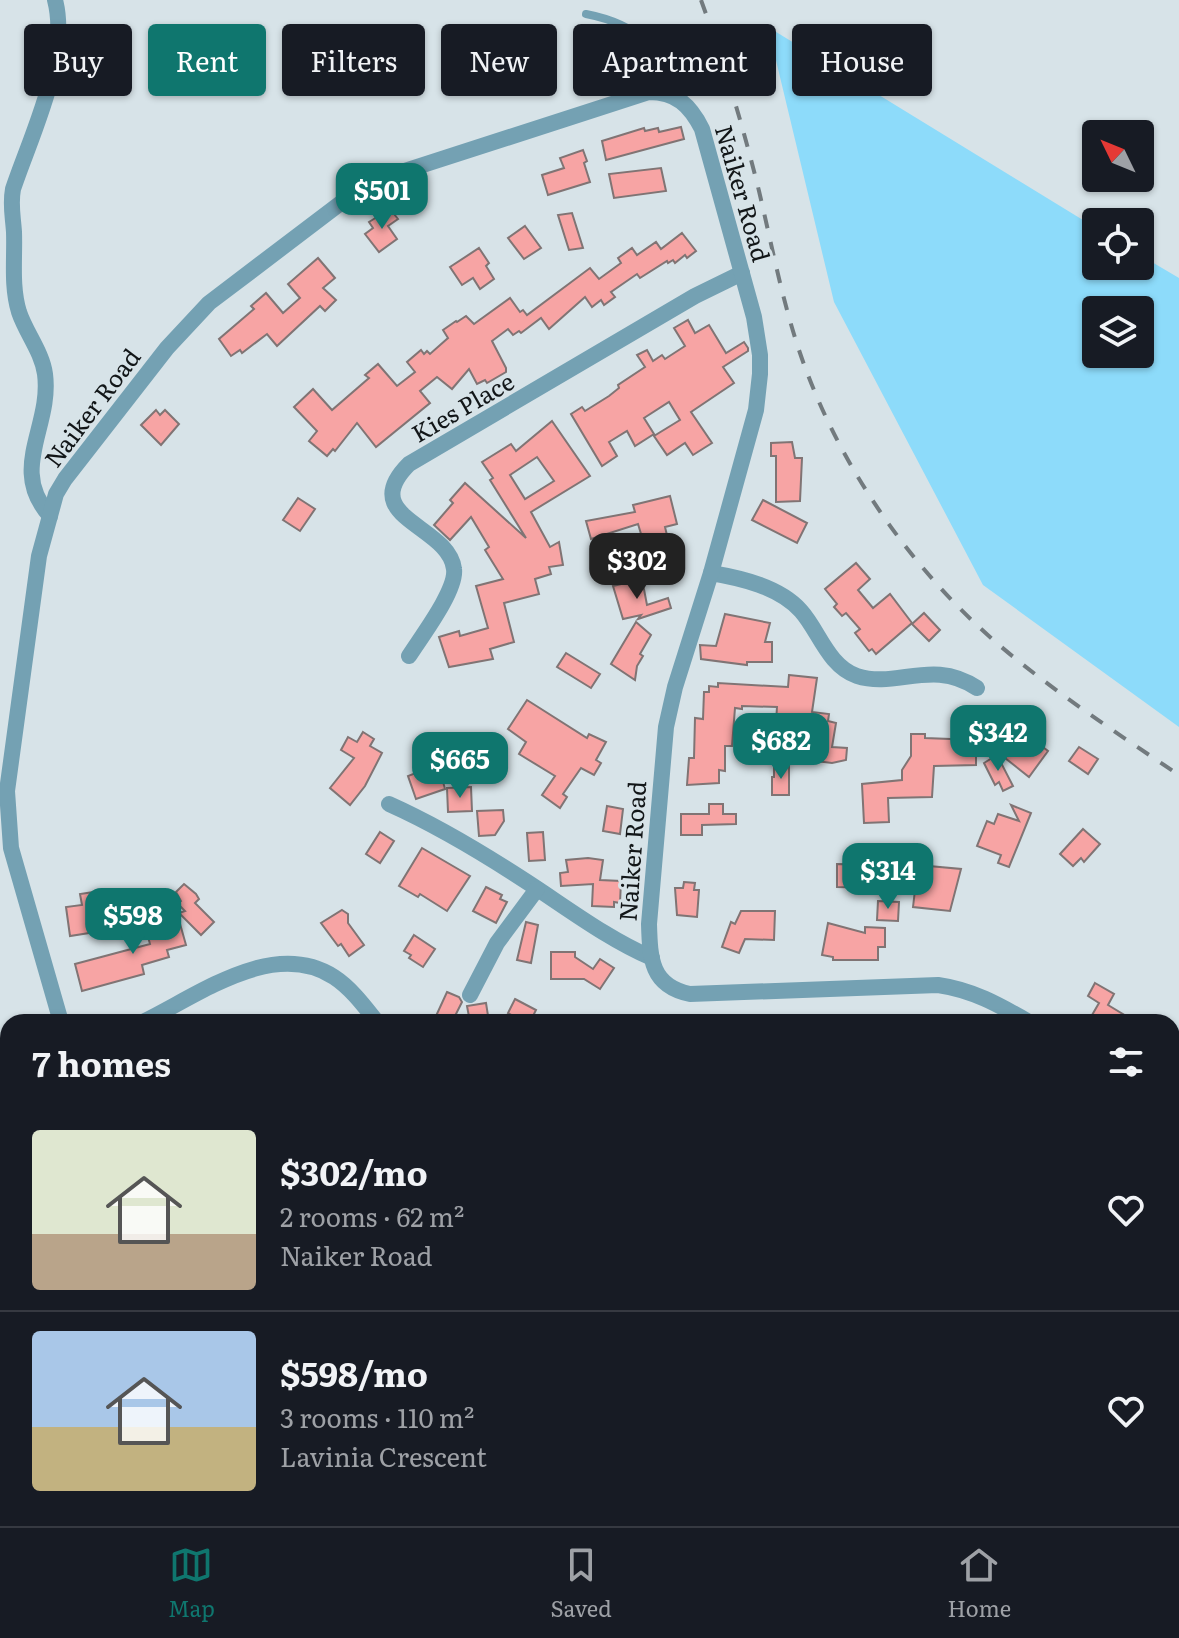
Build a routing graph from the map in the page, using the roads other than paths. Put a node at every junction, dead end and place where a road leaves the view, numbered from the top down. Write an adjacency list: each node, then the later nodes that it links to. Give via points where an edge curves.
1 (55, 0): 5 (street, via 54,64 10,206 18,310 45,374 43,415 30,468 41,506)
2 (586, 14): 3 (lane, via 623,24 655,47)
3 (687, 105): 4 (street, Naiker Road, via 702,129); 5 (street, Naiker Road, via 663,92 649,92 392,175 350,196 190,320 75,463)
4 (742, 273): 6 (street, Naiker Road, via 760,355 759,392); 7 (street, Kies Place, via 399,474 391,497 396,507 439,545 454,568 444,598)
5 (50, 516): 13 (street, Naiker Road, via 39,556 7,823)
6 (711, 573): 8 (street, via 737,577 789,601 808,619 832,657 856,676 942,674); 11 (street, Naiker Road, via 666,727 649,924)
7 (409, 656)
8 (977, 688)
9 (389, 804): 10 (street, via 425,820)
10 (537, 889): 11 (street); 12 (street, via 497,943)
11 (652, 958): 16 (street, via 667,986 690,994 938,985 976,993)
12 (470, 995)
13 (59, 1014)
14 (159, 1014): 15 (street, via 242,973 282,962 334,977)
15 (369, 1014)
16 (1014, 1014)

